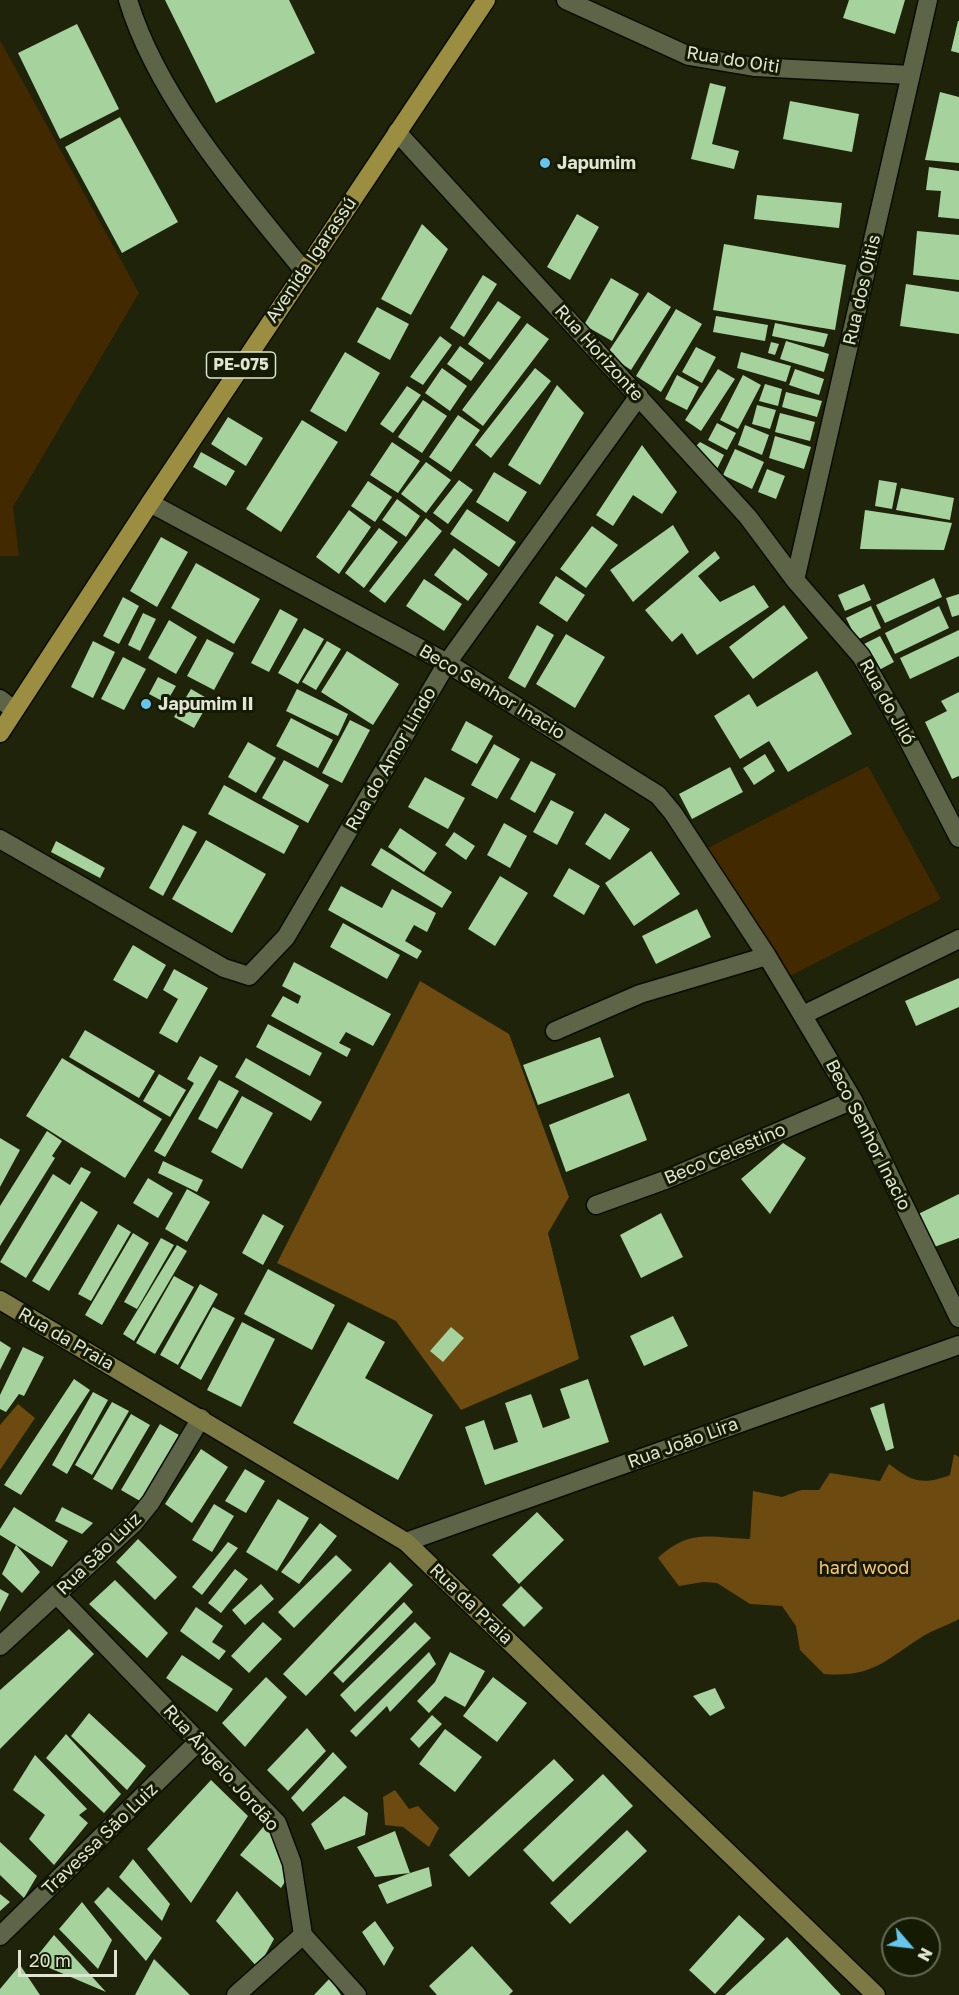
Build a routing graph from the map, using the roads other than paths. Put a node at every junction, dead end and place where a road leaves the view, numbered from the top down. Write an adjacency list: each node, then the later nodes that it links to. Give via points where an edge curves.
1 (128, 0): 7 (street, via 162,75 211,156)
2 (486, 0): 6 (main road, Avenida Igarassú / PE-075)
3 (566, 0): 5 (street, Rua do Oiti, via 689,56 754,67)
4 (928, 0): 5 (street, Rua dos Oitis)
5 (911, 75): 10 (street, Rua dos Oitis)
6 (397, 132): 7 (main road, Avenida Igarassú / PE-075); 8 (street, Rua Horizonte)
7 (304, 271): 9 (main road, Avenida Igarassú / PE-075)
8 (639, 396): 10 (street, Rua Horizonte, via 748,517); 11 (street, Rua do Amor Lindo)
9 (150, 503): 11 (street, Beco Senhor Inacio); 12 (main road, Avenida Igarassú / PE-075)
10 (795, 580): 14 (street, Rua do Jiló, via 861,656)
11 (447, 663): 15 (street, Rua do Amor Lindo, via 286,937 249,976 224,968); 17 (street, Beco Senhor Inacio, via 658,795)
12 (7, 704): 13 (main road, Avenida Igarassú / PE-075)
13 (0, 733)
14 (957, 831)
15 (0, 839)
16 (959, 939): 18 (street)
17 (768, 956): 18 (street, Beco Senhor Inacio); 19 (street, via 640,994)
18 (803, 1015): 20 (street, Beco Senhor Inacio)
19 (555, 1031)
20 (853, 1100): 21 (street, Beco Celestino); 23 (street, Beco Senhor Inacio)
21 (596, 1205)
22 (0, 1300): 25 (street, Rua da Praia)
23 (959, 1318)
24 (959, 1345): 26 (street, Rua João Lira)
25 (201, 1418): 26 (street, Rua da Praia); 27 (street, Rua São Luiz, via 151,1502 134,1523)
26 (406, 1542): 34 (street, Rua da Praia)
27 (57, 1595): 28 (street, Rua São Luiz); 29 (street, Rua Ângelo Jordão)
28 (0, 1646)
29 (199, 1742): 30 (street, Rua Ângelo Jordão, via 277,1823 292,1863); 31 (street, Travessa São Luiz)
30 (303, 1935): 32 (street); 33 (street)
31 (0, 1936)
32 (236, 1995)
33 (357, 1995)
34 (876, 1995)

